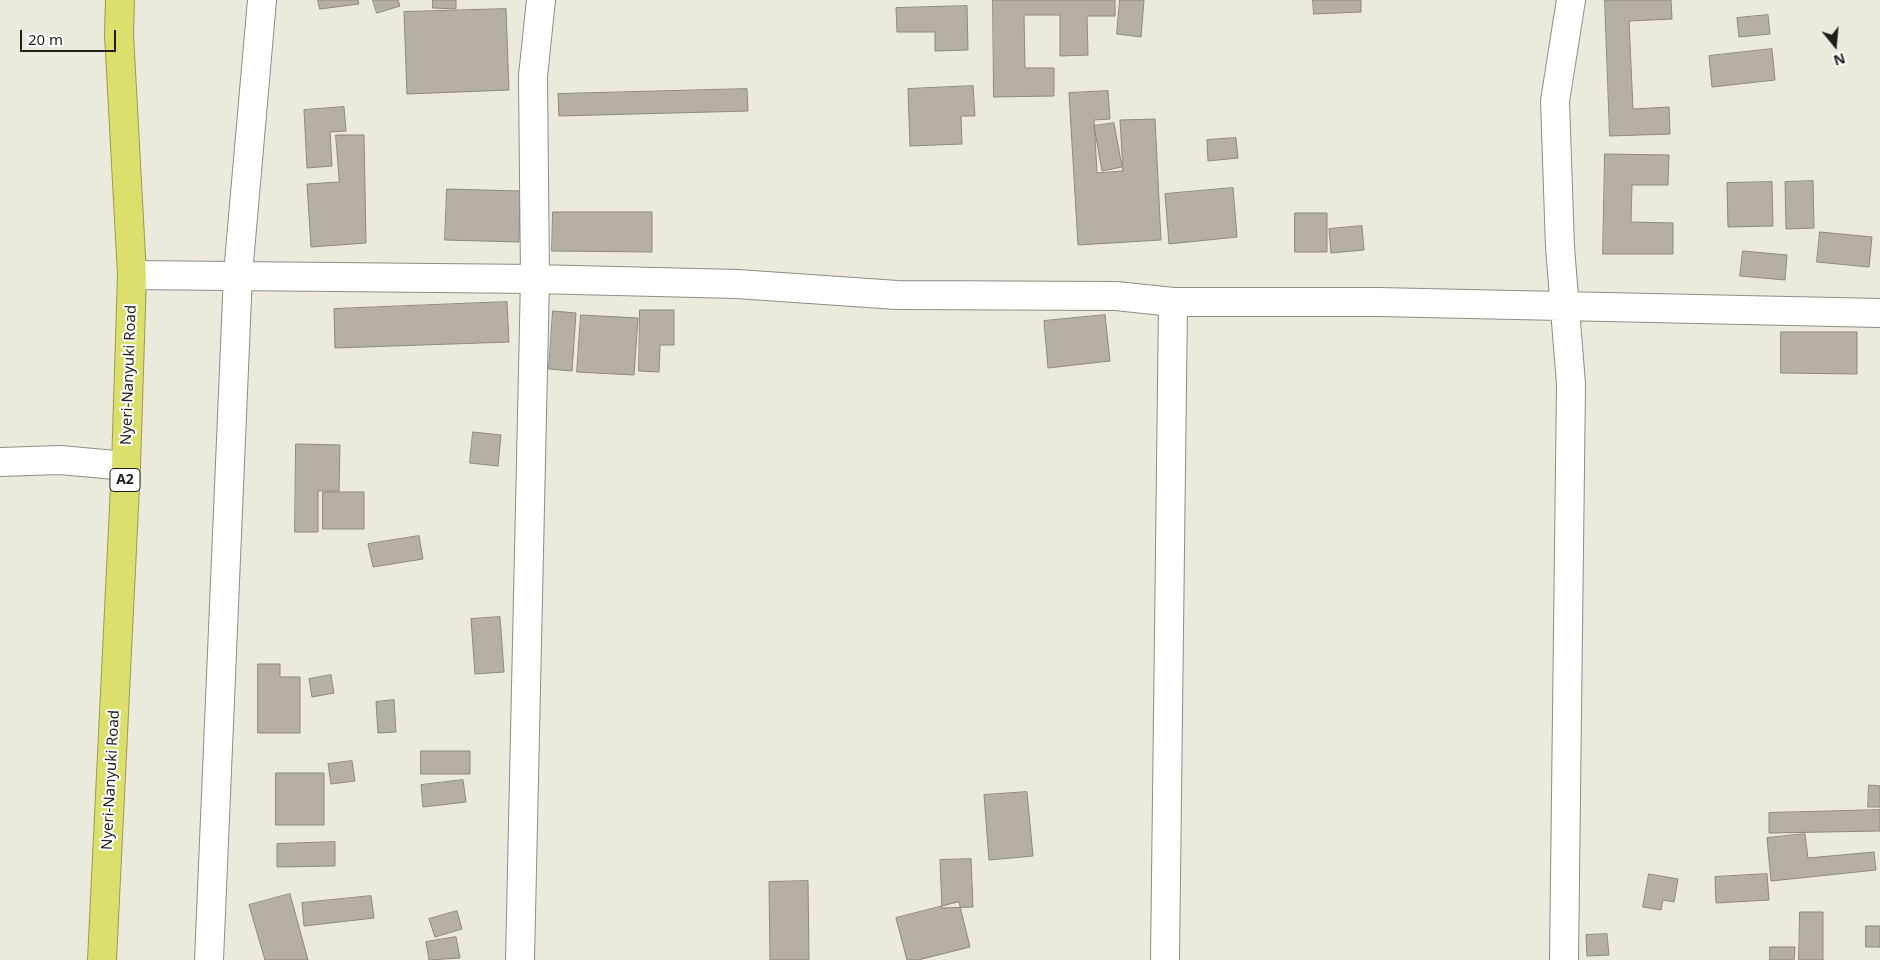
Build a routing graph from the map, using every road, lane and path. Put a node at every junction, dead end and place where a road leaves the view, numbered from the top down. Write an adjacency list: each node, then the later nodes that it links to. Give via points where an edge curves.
1 (120, 0): 6 (highway, Nyeri-Nanyuki Road / A2)
2 (262, 0): 5 (street)
3 (541, 0): 7 (street, via 533,76)
4 (1571, 0): 9 (street, via 1555,101)
5 (238, 274): 6 (street); 7 (street); 14 (street)
6 (132, 275): 12 (highway, Nyeri-Nanyuki Road / A2)
7 (535, 279): 8 (street, via 737,284 897,294 1116,296); 15 (street)
8 (1172, 302): 9 (street, via 1378,302); 16 (street)
9 (1565, 307): 10 (street); 17 (street, via 1571,384)
10 (1880, 313)
11 (0, 462): 12 (street, via 60,460)
12 (126, 466): 13 (highway, Nyeri-Nanyuki Road / A2)
13 (102, 960)
14 (210, 960)
15 (520, 960)
16 (1165, 960)
17 (1564, 960)

